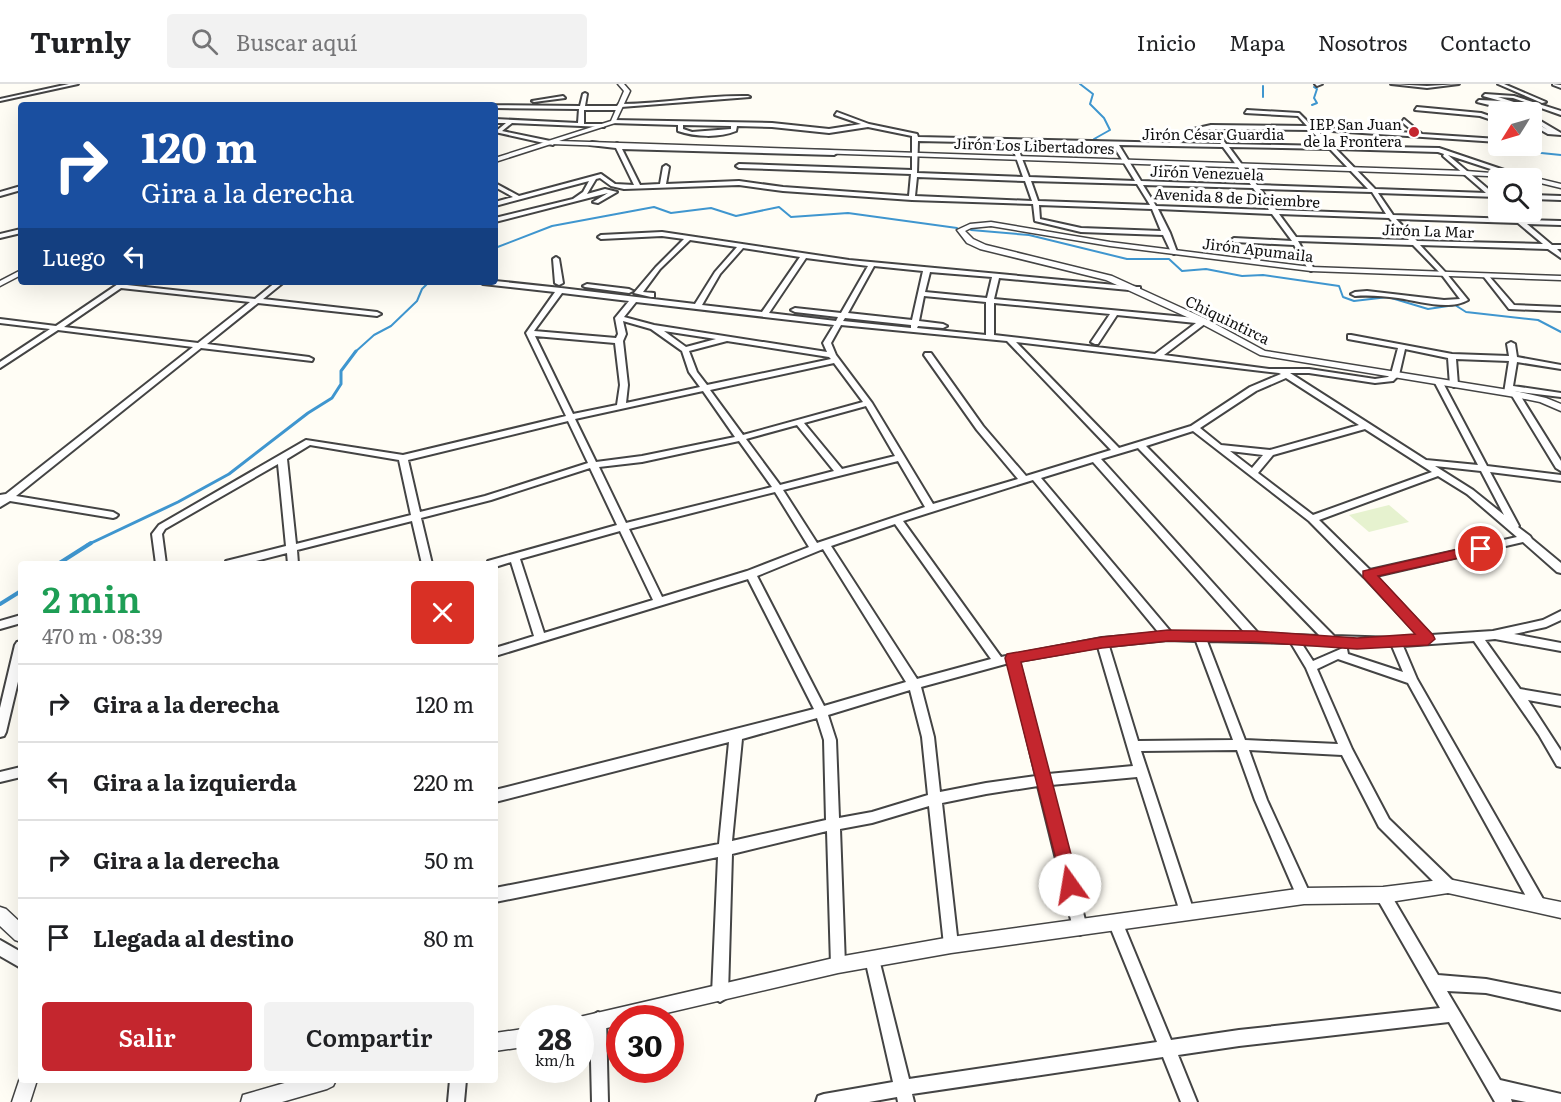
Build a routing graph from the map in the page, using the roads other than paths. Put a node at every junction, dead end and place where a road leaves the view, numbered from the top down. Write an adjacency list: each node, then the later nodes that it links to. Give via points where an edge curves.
1 (76, 84): 15 (street)
2 (340, 84): 3 (street)
3 (363, 84)
4 (621, 84): 23 (street, via 627,92)
5 (1393, 84): 10 (street)
6 (1410, 84): 10 (street)
7 (1457, 84): 10 (street)
8 (1500, 84): 26 (street)
9 (1555, 84): 11 (street)
10 (1418, 87)
11 (1561, 87)
12 (585, 94): 24 (street)
13 (563, 97): 20 (street)
14 (748, 97): 23 (street)
15 (0, 100)
16 (1491, 102): 19 (street, via 1479,101)
17 (1508, 102): 18 (street, via 1485,95)
18 (1529, 102)
19 (1488, 103)
20 (510, 105): 21 (street); 24 (street)
21 (498, 106)
22 (1542, 106): 26 (street)
23 (619, 107): 24 (street); 33 (street)
24 (582, 108): 36 (street)
25 (1417, 109): 29 (street)
26 (1561, 111)
27 (1247, 112): 41 (street, via 1299,114)
28 (837, 114): 38 (street)
29 (1488, 117)
30 (498, 121): 32 (street)
31 (1404, 121): 46 (street)
32 (511, 122): 36 (street); 44 (street)
33 (613, 122): 34 (street); 39 (street)
34 (681, 124): 37 (street); 37 (street, via 680,130 692,134 729,132)
35 (1542, 124): 42 (street, via 1559,134)
36 (581, 125): 39 (street)
37 (734, 125): 38 (street, via 829,131)
38 (868, 125): 47 (street, Jirón César Guardia, via 912,134)
39 (602, 126): 50 (street)
40 (1213, 127): 41 (street); 43 (street); 51 (street)
41 (1312, 128): 46 (street); 54 (street)
42 (1542, 129)
43 (1192, 130)
44 (498, 131)
45 (498, 132): 50 (street)
46 (1419, 134): 48 (street); 56 (street)
47 (915, 139): 49 (street, Jirón César Guardia); 57 (street)
48 (1488, 139)
49 (1013, 142): 52 (street, Jirón César Guardia); 58 (street)
50 (553, 143): 53 (street, Jirón Los Libertadores); 59 (street)
51 (1224, 144): 52 (street, Jirón César Guardia); 54 (street, Jirón César Guardia); 62 (street)
52 (1116, 145): 60 (street)
53 (618, 146): 55 (street, Jirón Los Libertadores); 77 (street)
54 (1331, 147): 56 (street, Jirón César Guardia); 65 (street)
55 (739, 150): 57 (street, Jirón Los Libertadores); 61 (street)
56 (1439, 150): 64 (street); 67 (street)
57 (916, 154): 58 (street, Jirón Los Libertadores); 66 (street)
58 (1020, 158): 60 (street, Jirón Los Libertadores); 70 (street)
59 (498, 159)
60 (1127, 162): 62 (street, Jirón Los Libertadores); 73 (street)
61 (738, 166): 66 (street, Jirón Venezuela); 72 (street)
62 (1241, 166): 65 (street, Jirón Los Libertadores); 78 (street)
63 (666, 167): 74 (street)
64 (1493, 168)
65 (1353, 169): 67 (street, Jirón Los Libertadores); 81 (street)
66 (915, 173): 70 (street, Jirón Venezuela); 86 (street)
67 (1466, 173): 68 (street, Jirón Los Libertadores); 80 (street)
68 (1488, 174)
69 (594, 178): 77 (street, Avenida 8 de Diciembre, via 604,176 613,184); 85 (street); 88 (street)
70 (1028, 180): 73 (street, Jirón Venezuela); 91 (street)
71 (1542, 182): 75 (street, Jirón Los Libertadores)
72 (734, 183): 74 (street, Avenida 8 de Diciembre); 86 (street, Avenida 8 de Diciembre)
73 (1141, 183): 78 (street, Jirón Venezuela); 92 (street)
74 (663, 186): 77 (street, Avenida 8 de Diciembre)
75 (1561, 186)
76 (498, 187): 85 (street)
77 (638, 187)
78 (1258, 188): 81 (street, Jirón Venezuela); 93 (street)
79 (18, 189): 82 (street)
80 (1488, 190)
81 (1374, 191): 83 (street, Jirón Venezuela); 94 (street)
82 (0, 194)
83 (1488, 195)
84 (1542, 197): 87 (street)
85 (518, 198): 90 (street)
86 (912, 198): 91 (street, Avenida 8 de Diciembre)
87 (1561, 198)
88 (575, 200): 89 (street, via 614,192); 95 (street)
89 (596, 202)
90 (498, 203)
91 (1036, 205): 92 (street, Avenida 8 de Diciembre); 100 (street, via 1037,220 1066,228)
92 (1155, 209): 93 (street, Avenida 8 de Diciembre); 100 (street)
93 (1274, 212): 94 (street, Avenida 8 de Diciembre); 106 (street)
94 (1391, 217): 96 (street, Avenida 8 de Diciembre); 107 (street)
95 (498, 219)
96 (1488, 221)
97 (1520, 222): 98 (street, Avenida 8 de Diciembre); 109 (street)
98 (1561, 223)
99 (18, 232): 101 (street)
100 (1167, 233): 111 (street)
101 (0, 236)
102 (963, 236): 111 (street, Jirón Apumaila, via 963,228 991,224); 131 (street, Chiquintirca, via 983,247 1109,278)
103 (601, 237): 104 (street, via 650,234)
104 (688, 239): 108 (street); 135 (street)
105 (1234, 240): 106 (street, Jirón La Mar)
106 (1295, 241): 107 (street, Jirón La Mar); 117 (street)
107 (1416, 244): 109 (street, Jirón La Mar); 119 (street)
108 (741, 247): 112 (street); 138 (street, via 717,273)
109 (1550, 247): 110 (street, Jirón La Mar); 113 (street)
110 (1561, 247)
111 (1174, 252): 117 (street, Jirón Apumaila)
112 (804, 256): 115 (street); 140 (street)
113 (1561, 256)
114 (556, 259): 130 (street)
115 (872, 264): 116 (street); 144 (street)
116 (927, 268): 120 (street); 133 (street)
117 (1311, 269): 119 (street, Jirón Apumaila)
118 (18, 274): 126 (street)
119 (1444, 274): 121 (street, Jirón Apumaila); 134 (street, via 1464,300 1458,303 1380,292)
120 (996, 275): 131 (street); 136 (street)
121 (1486, 276): 123 (street, Jirón Apumaila); 139 (street, via 1512,307)
122 (498, 277): 130 (street)
123 (1561, 278)
124 (18, 280): 132 (street)
125 (498, 283): 130 (street)
126 (0, 284)
127 (121, 285): 149 (street)
128 (130, 285): 137 (street)
129 (276, 285): 137 (street)
130 (560, 287): 135 (street); 150 (street)
131 (1137, 289): 146 (street, Chiquintirca)
132 (0, 291)
133 (921, 294): 136 (street); 147 (street)
134 (1355, 294)
135 (636, 296): 138 (street); 138 (street); 143 (street)
136 (990, 300): 141 (street); 151 (street)
137 (256, 302): 142 (street); 159 (street)
138 (699, 302): 140 (street)
139 (1561, 309)
140 (766, 310): 144 (street)
141 (1116, 313): 146 (street); 157 (street)
142 (377, 314)
143 (619, 318): 148 (street); 156 (street)
144 (840, 319): 147 (street); 166 (street, via 827,343)
145 (0, 321): 149 (street)
146 (1203, 321): 162 (street); 173 (street, Chiquintirca, via 1263,353)
147 (914, 326): 151 (street)
148 (654, 327): 153 (street); 161 (street)
149 (56, 328): 159 (street); 169 (street)
150 (530, 333): 156 (street); 182 (street)
151 (990, 334): 154 (street); 155 (street)
152 (1351, 337): 160 (street)
153 (730, 338): 161 (street); 166 (street)
154 (1009, 339): 155 (street); 189 (street)
155 (1043, 340): 157 (street); 164 (street)
156 (619, 341): 180 (street, via 624,385)
157 (1095, 342): 162 (street)
158 (1511, 344): 168 (street)
159 (197, 346): 167 (street); 206 (street)
160 (1402, 346): 165 (street); 173 (street)
161 (685, 350): 176 (street)
162 (1167, 350): 164 (street); 170 (street)
163 (928, 355): 204 (street, via 980,428)
164 (1158, 356): 170 (street)
165 (1452, 356): 168 (street); 175 (street)
166 (834, 358): 176 (street); 179 (street)
167 (309, 359)
168 (1513, 359): 171 (street); 177 (street)
169 (2, 363)
170 (1212, 363): 172 (street)
171 (1561, 367)
172 (1283, 373): 173 (street, via 1309,371 1375,381); 184 (street); 185 (street)
173 (1395, 375): 174 (street, Chiquintirca)
174 (1439, 383): 175 (street, Chiquintirca); 198 (street)
175 (1454, 385): 177 (street, Chiquintirca)
176 (704, 389): 180 (street); 186 (street)
177 (1511, 392): 178 (street); 181 (street, Chiquintirca); 197 (street)
178 (1561, 395)
179 (868, 403): 183 (street); 193 (street)
180 (621, 406): 182 (street)
181 (1561, 408)
182 (568, 418): 192 (street); 196 (street)
183 (800, 422): 186 (street); 199 (street)
184 (1365, 426): 190 (street); 195 (street)
185 (1194, 428): 187 (street); 188 (street)
186 (741, 438): 196 (street, via 642,459); 205 (street)
187 (1140, 445): 189 (street); 238 (street)
188 (1218, 447): 190 (street); 201 (street)
189 (1118, 452): 194 (street)
190 (1270, 453): 201 (street)
191 (282, 458): 192 (street, via 309,442); 216 (street); 218 (street, via 162,527 157,534)
192 (403, 458): 209 (street)
193 (899, 458): 199 (street); 207 (street)
194 (1095, 458): 202 (street); 234 (street)
195 (1424, 462): 198 (street); 200 (street)
196 (591, 465): 209 (street); 212 (street)
197 (1561, 468)
198 (1485, 469): 203 (street); 213 (street)
199 (839, 472): 205 (street)
200 (1440, 472): 210 (street); 213 (street)
201 (1252, 474): 210 (street)
202 (1035, 476): 204 (street); 232 (street)
203 (1561, 478)
204 (1023, 479): 207 (street)
205 (778, 489): 212 (street); 215 (street)
206 (2, 500): 208 (street)
207 (931, 507): 211 (street)
208 (113, 516)
209 (417, 517): 216 (street); 221 (street)
210 (1312, 519): 225 (street)
211 (898, 520): 215 (street); 247 (street)
212 (622, 527): 217 (street); 226 (street)
213 (1517, 530): 214 (street)
214 (1527, 538): 223 (street); 225 (street)
215 (820, 546): 224 (street); 250 (street)
216 (291, 548): 219 (street); 220 (street)
217 (515, 558): 222 (street); 235 (street)
218 (161, 561)
219 (241, 561)
220 (293, 561)
221 (426, 561)
222 (498, 562)
223 (1561, 569)
224 (751, 574): 226 (street); 253 (street)
225 (1368, 574): 237 (street)
226 (658, 600): 235 (street)
227 (1561, 615): 231 (street, via 1546,623)
228 (18, 620): 229 (street)
229 (0, 626)
230 (1476, 635): 231 (street); 237 (street); 251 (street)
231 (1493, 635): 242 (street)
232 (1168, 636): 233 (street); 239 (street)
233 (1200, 636): 234 (street); 257 (street)
234 (1255, 637): 236 (street)
235 (540, 638): 243 (street)
236 (1293, 638): 238 (street); 248 (street)
237 (1428, 639): 240 (street)
238 (1331, 640): 241 (street)
239 (1102, 642): 246 (street); 256 (street)
240 (1396, 642): 241 (street); 249 (street)
241 (1357, 643): 244 (street)
242 (1561, 647)
243 (498, 651)
244 (1338, 655): 248 (street); 249 (street)
245 (18, 657): 254 (street)
246 (1013, 658): 247 (street); 263 (street)
247 (999, 662): 250 (street)
248 (1311, 667): 258 (street)
249 (1412, 680): 272 (street)
250 (915, 684): 253 (street); 265 (street, via 928,737)
251 (1515, 693): 252 (street); 259 (street)
252 (1561, 701)
253 (821, 712): 255 (street); 266 (street, via 831,740)
254 (0, 732)
255 (736, 735): 264 (street); 267 (street)
256 (1133, 746): 257 (street); 260 (street)
257 (1241, 746): 258 (street); 271 (street)
258 (1346, 750): 268 (street, via 1384,823)
259 (1561, 762)
260 (1139, 771): 263 (street); 274 (street)
261 (18, 773): 262 (street)
262 (0, 777)
263 (1044, 779): 265 (street); 276 (street)
264 (498, 795)
265 (936, 799): 266 (street, via 886,815); 277 (street)
266 (833, 824): 267 (street); 281 (street)
267 (725, 849): 269 (street); 283 (street)
268 (1448, 886): 270 (street); 272 (street)
269 (498, 895)
270 (1383, 895): 271 (street); 282 (street)
271 (1304, 896): 274 (street)
272 (1538, 904): 273 (street)
273 (1561, 910)
274 (1187, 912): 275 (street)
275 (1116, 924): 276 (street); 290 (street)
276 (1080, 928): 277 (street)
277 (951, 945): 280 (street)
278 (0, 947): 279 (street)
279 (18, 959)
280 (872, 959): 281 (street); 295 (street)
281 (838, 965): 283 (street)
282 (1433, 982): 284 (street, via 1486,986); 285 (street)
283 (720, 994): 286 (street)
284 (1561, 1002)
285 (1452, 1014): 290 (street, via 1239,1038); 294 (street)
286 (598, 1020): 287 (street); 299 (street)
287 (594, 1021)
288 (516, 1039): 289 (street)
289 (498, 1042)
290 (1170, 1050): 295 (street); 301 (street)
291 (27, 1083): 296 (street)
292 (316, 1083): 297 (street)
293 (458, 1083): 298 (street)
294 (1495, 1087): 302 (street); 303 (street)
295 (904, 1095): 300 (street)
296 (21, 1102)
297 (250, 1102)
298 (456, 1102)
299 (600, 1102)
300 (824, 1102)
301 (1189, 1102)
302 (1504, 1102)
303 (1561, 1102)

